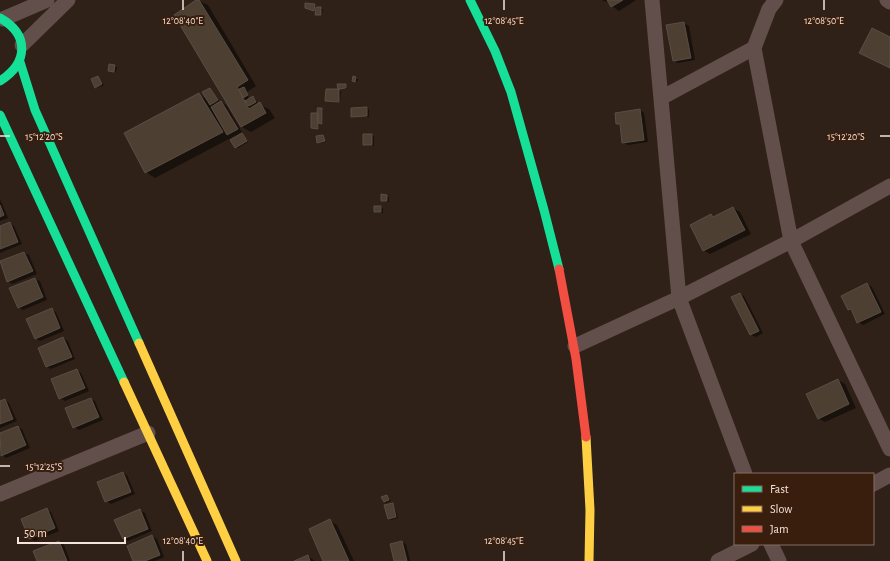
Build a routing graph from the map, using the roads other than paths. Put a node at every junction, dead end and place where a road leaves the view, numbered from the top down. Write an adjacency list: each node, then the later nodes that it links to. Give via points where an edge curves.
1 (47, 0): 8 (street)
2 (68, 0): 9 (street)
3 (470, 0): 18 (main road, via 508,82 551,230)
4 (652, 0): 13 (street)
5 (776, 0): 10 (street, via 769,9)
6 (887, 0): 7 (street)
7 (890, 2)
8 (2, 18): 9 (main road, via 13,26)
9 (22, 45): 11 (main road)
10 (754, 48): 13 (street); 16 (street)
11 (20, 62): 12 (main road, via 8,77); 28 (main road, via 35,110)
12 (0, 81)
13 (661, 98): 17 (street)
14 (0, 115): 19 (main road)
15 (890, 186): 16 (street)
16 (791, 241): 17 (street); 20 (street)
17 (679, 298): 18 (street); 21 (street)
18 (575, 346): 29 (main road, via 586,430 591,520)
19 (148, 433): 24 (street); 27 (main road)
20 (890, 449)
21 (745, 473)
22 (890, 475): 23 (street)
23 (874, 483)
24 (0, 494)
25 (750, 545): 30 (street)
26 (771, 545): 31 (street)
27 (207, 561)
28 (236, 561)
29 (589, 561)
30 (718, 561)
31 (779, 561)

